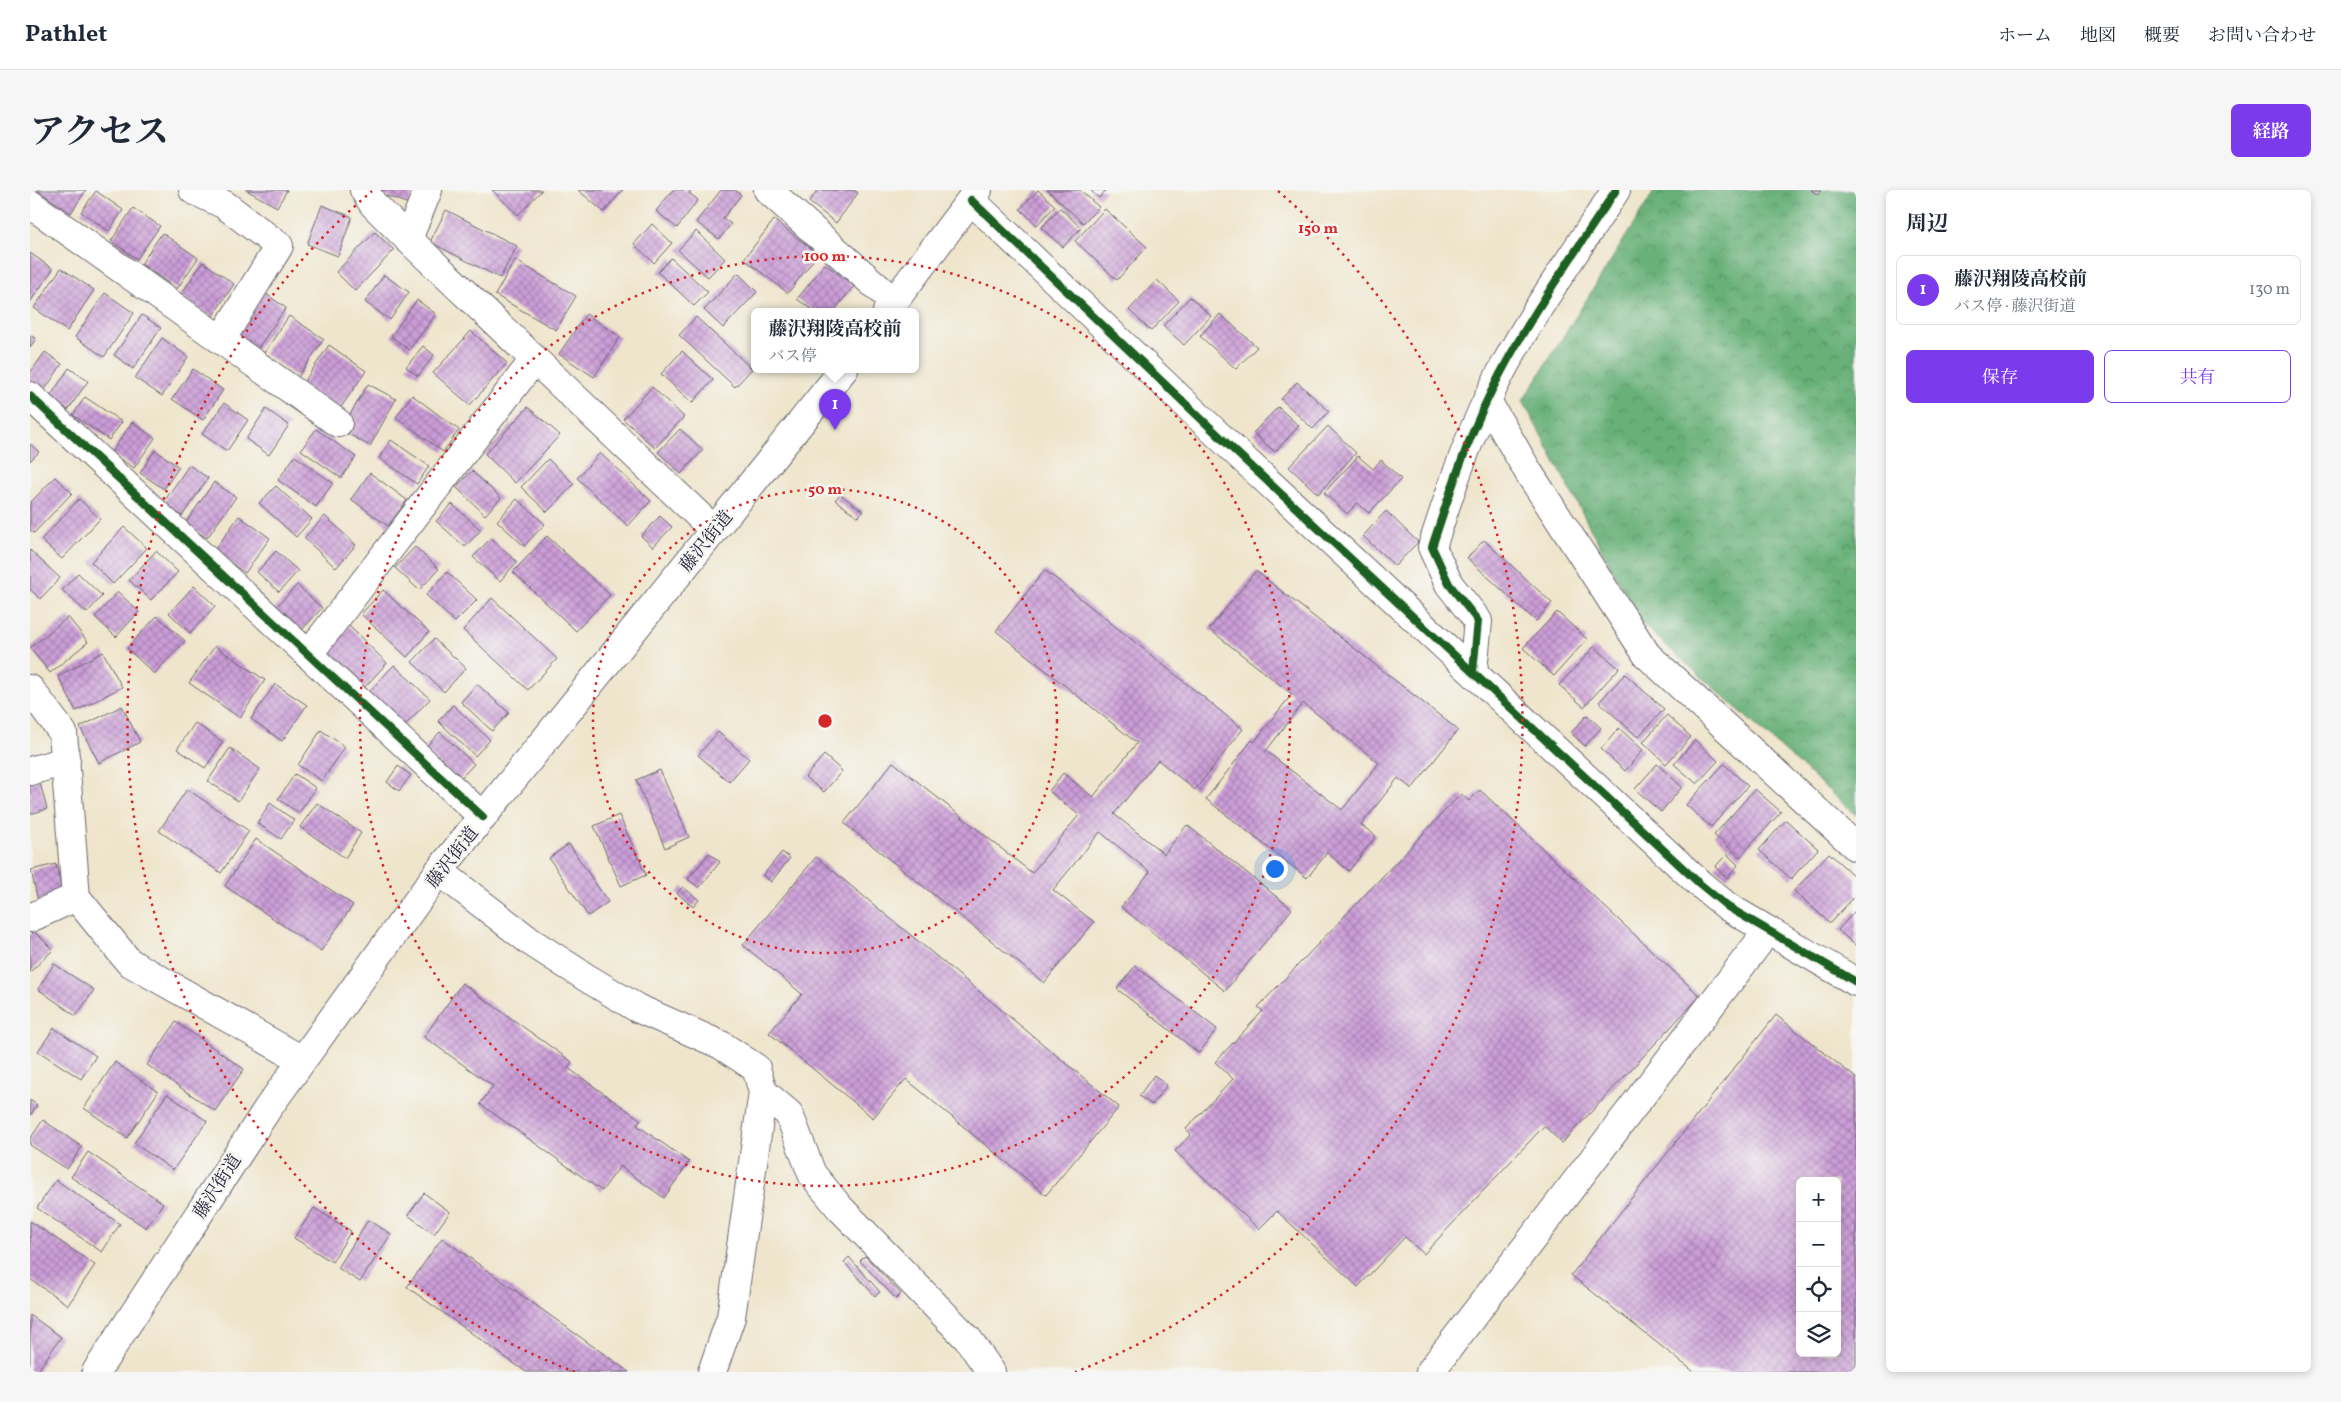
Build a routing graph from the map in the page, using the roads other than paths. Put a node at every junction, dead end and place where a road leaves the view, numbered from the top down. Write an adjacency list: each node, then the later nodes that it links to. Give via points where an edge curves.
1 (193, 190): 10 (main road, via 225,205 279,246)
2 (364, 190): 8 (main road, via 373,204)
3 (428, 190): 8 (main road)
4 (768, 190): 9 (main road)
5 (1616, 190): 14 (main road, via 1540,306)
6 (975, 195): 9 (main road); 18 (main road, via 1229,446)
7 (30, 204): 10 (main road)
8 (408, 239): 11 (main road)
9 (891, 306)
10 (221, 340): 15 (main road)
11 (534, 360): 16 (main road); 17 (main road)
12 (841, 373): 16 (main road, 藤沢街道)
13 (30, 396): 17 (main road)
14 (1487, 401): 18 (main road, via 1458,469 1432,547 1449,584 1478,621); 23 (main road, via 1647,655)
15 (338, 423)
16 (714, 530): 22 (main road, 藤沢街道)
17 (308, 656): 22 (main road)
18 (1474, 671): 27 (main road, via 1700,884 1728,907)
19 (30, 689): 20 (main road, via 63,733)
20 (66, 762): 21 (main road); 25 (main road)
21 (30, 770)
22 (483, 817): 24 (main road, 藤沢街道)
23 (1856, 847)
24 (439, 871): 29 (main road, 藤沢街道); 30 (main road, via 531,942 587,978 637,1008 721,1045 756,1068)
25 (76, 897): 26 (main road); 29 (main road, via 129,962)
26 (30, 918)
27 (1766, 930): 28 (main road); 34 (main road)
28 (1856, 982)
29 (302, 1060): 31 (main road, 藤沢街道)
30 (763, 1092): 32 (main road, via 731,1317); 33 (main road, via 789,1114 812,1174 840,1208 968,1339)
31 (96, 1372)
32 (712, 1372)
33 (991, 1372)
34 (1430, 1372)

